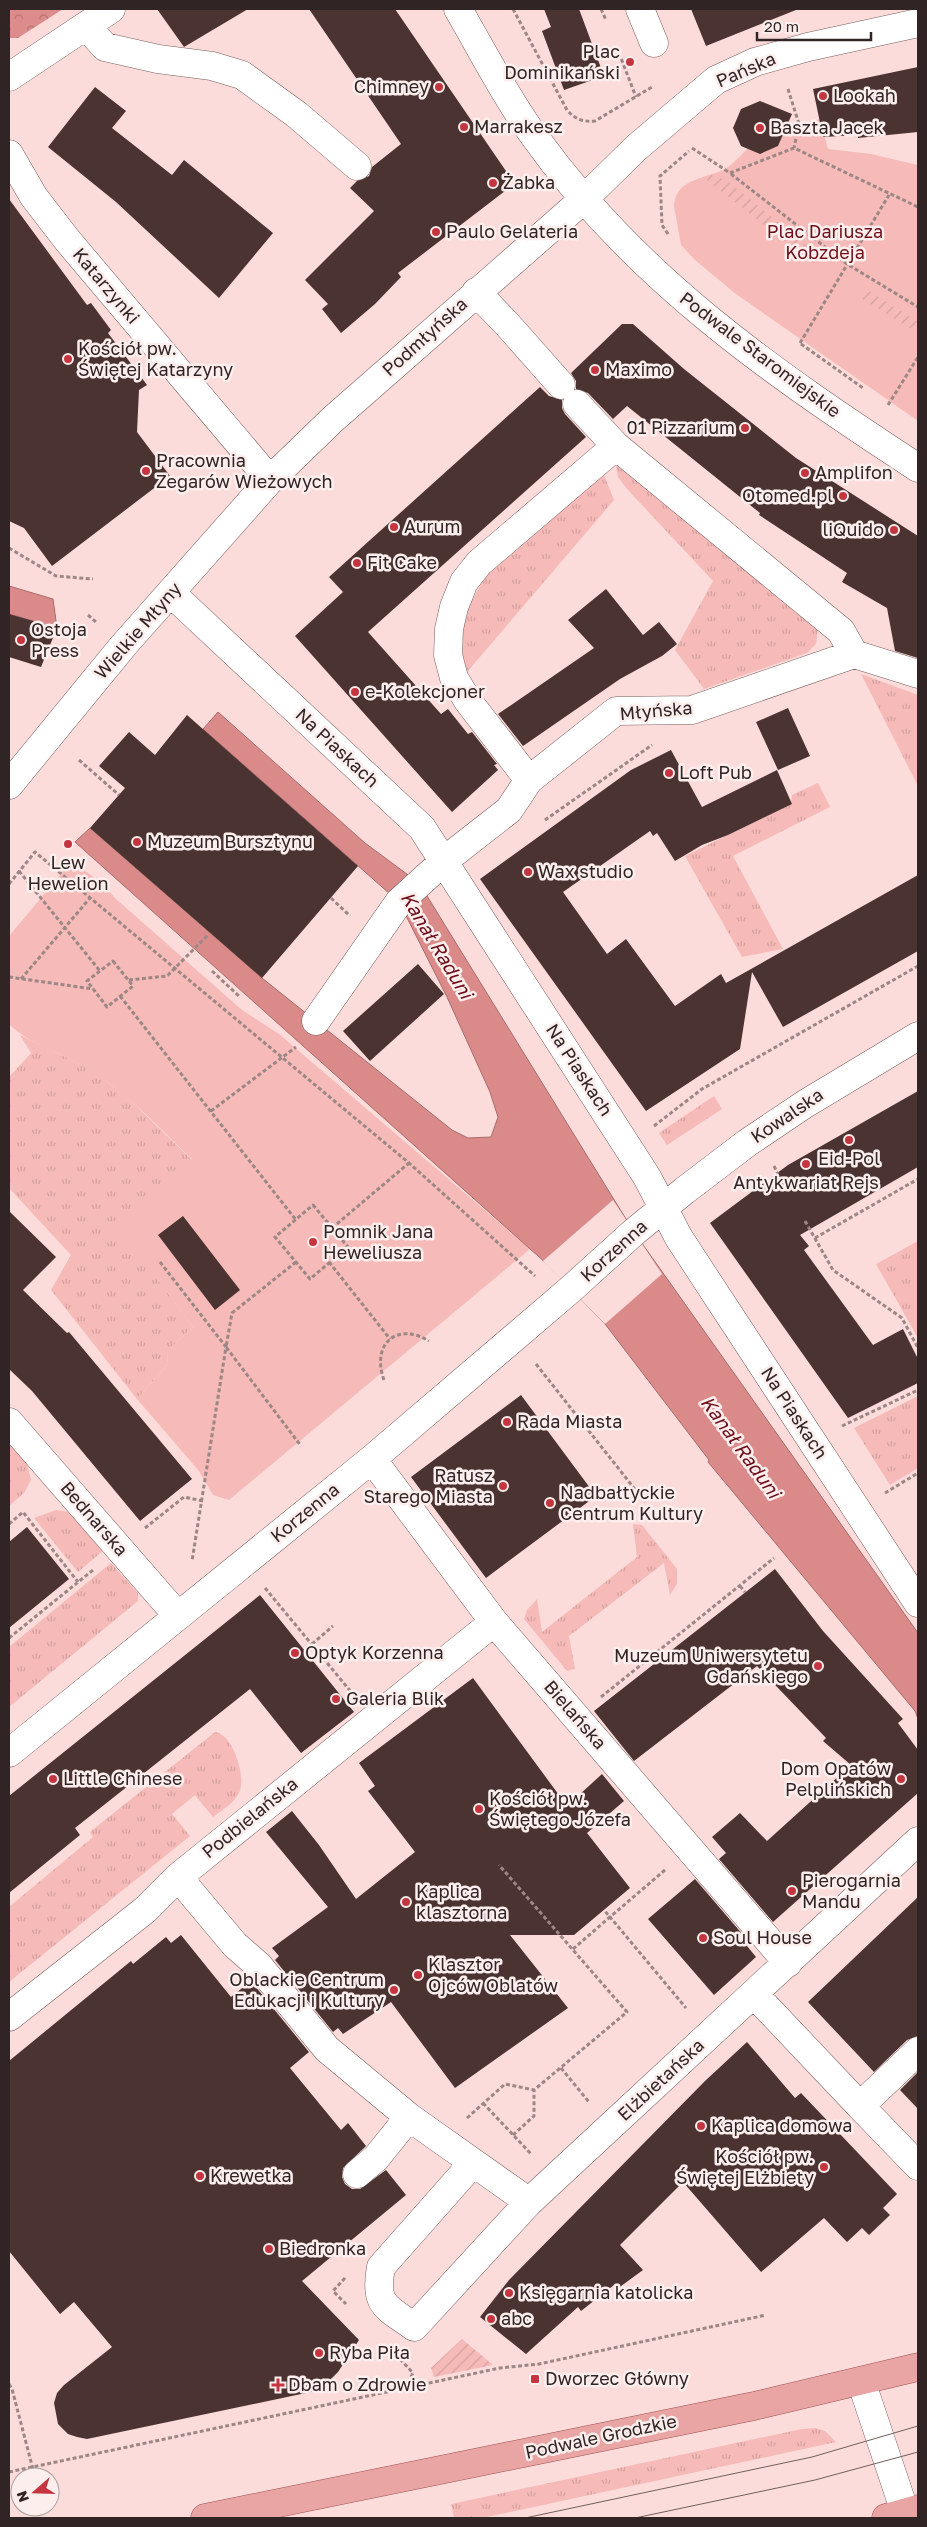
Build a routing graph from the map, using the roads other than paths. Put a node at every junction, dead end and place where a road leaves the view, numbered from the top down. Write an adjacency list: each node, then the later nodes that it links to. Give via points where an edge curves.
1 (111, 9): 5 (street)
2 (458, 9): 10 (street, Podwale Staromiejskie, via 531,132)
3 (640, 9): 6 (street)
4 (918, 24): 10 (street, Pańska, via 808,47 755,62 716,80 636,148)
5 (86, 26): 7 (street); 9 (street, via 105,47 158,59 212,66 242,75 296,114)
6 (654, 43)
7 (9, 78)
8 (9, 154): 14 (street, Katarzynki, via 34,197 68,242)
9 (357, 166)
10 (584, 199): 11 (street, Podmłyńska); 13 (street, Podwale Staromiejskie, via 634,254 718,328)
11 (476, 292): 12 (street); 14 (street, Podmłyńska, via 332,420)
12 (616, 446): 16 (street, via 841,631); 18 (street, via 479,563 464,582 454,607 448,655 454,678)
13 (918, 468)
14 (270, 480): 15 (street, Wielkie Młyny)
15 (170, 593): 19 (street, Wielkie Młyny); 20 (street, Na Piaskach, via 422,828)
16 (854, 654): 17 (street); 18 (street, Młyńska, via 692,710 616,710)
17 (918, 674)
18 (529, 780): 20 (street, Młyńska, via 509,810)
19 (9, 785)
20 (445, 860): 21 (street, Młyńska, via 399,902); 23 (street, Na Piaskach)
21 (316, 1021)
22 (918, 1036): 23 (street, Kowalska, via 763,1132)
23 (664, 1208): 25 (street, Korzenna); 26 (street, Na Piaskach, via 679,1238)
24 (9, 1422): 27 (street, Bednarska)
25 (372, 1459): 27 (street, Korzenna); 28 (street, Bielańska)
26 (918, 1603)
27 (178, 1616): 29 (street, Korzenna)
28 (494, 1622): 31 (street, Podbielańska); 32 (street, Bielańska)
29 (9, 1754)
30 (918, 1842): 32 (street, Elżbietańska)
31 (178, 1877): 34 (street, Podbielańska, via 145,1910); 37 (street, via 235,1945 259,1966 327,2049)
32 (788, 1963): 33 (street, Elżbietańska)
33 (754, 1994): 36 (street); 41 (street, Elżbietańska)
34 (9, 2017)
35 (918, 2051): 36 (street)
36 (860, 2106): 39 (street)
37 (409, 2117): 38 (street); 40 (street, via 376,2158)
38 (474, 2163): 41 (street); 41 (street, Elżbietańska, via 381,2267 377,2287 384,2305 414,2328)
39 (918, 2166)
40 (357, 2174)
41 (529, 2202)
42 (918, 2367): 43 (main road, Podwale Grodzkie)
43 (861, 2381): 44 (street); 45 (main road, Podwale Grodzkie, via 754,2406)
44 (906, 2515)
45 (204, 2518)

